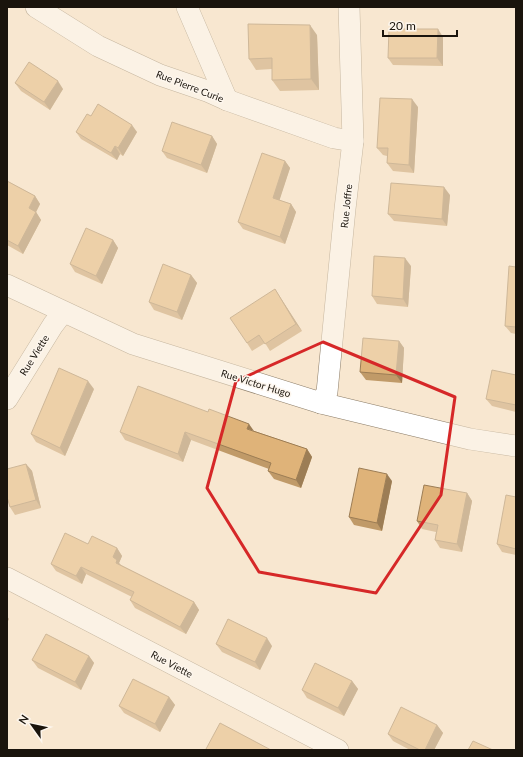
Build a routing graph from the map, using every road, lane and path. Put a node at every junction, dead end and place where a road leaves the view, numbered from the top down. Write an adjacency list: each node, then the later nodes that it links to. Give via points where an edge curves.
1 (36, 7): 4 (street, Rue Pierre Curie, via 98,46 160,75)
2 (187, 7): 4 (street)
3 (349, 7): 5 (street, Rue Joffre)
4 (227, 100): 5 (street, Rue Pierre Curie, via 334,138)
5 (353, 141): 9 (street, Rue Joffre, via 327,392)
6 (7, 285): 7 (street, Rue Victor Hugo)
7 (64, 312): 8 (street, Rue Viette, via 53,325); 9 (street, Rue Victor Hugo, via 134,344)
8 (7, 399)
9 (321, 403): 10 (street, Rue Victor Hugo, via 470,439)
10 (516, 446)
11 (7, 578): 12 (street, Rue Viette)
12 (338, 750)

